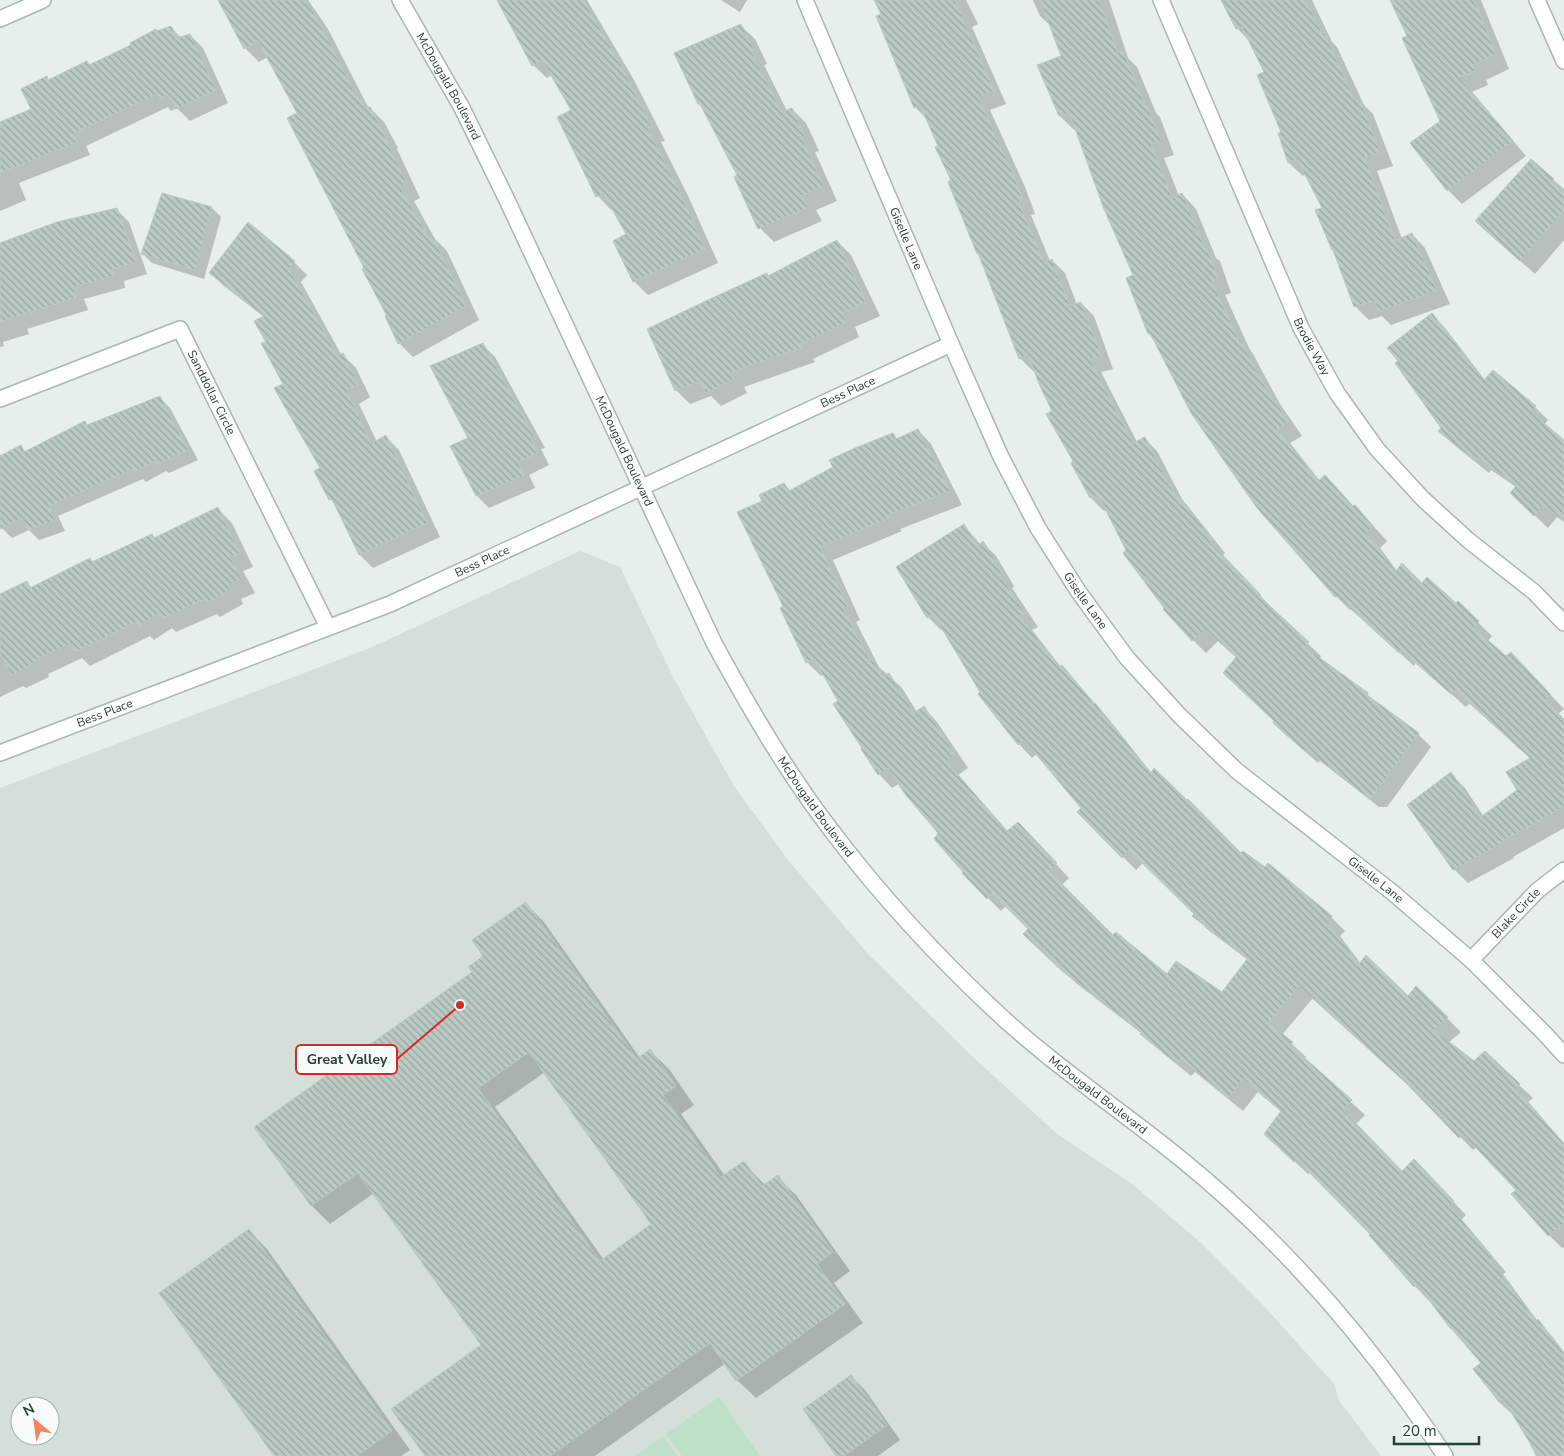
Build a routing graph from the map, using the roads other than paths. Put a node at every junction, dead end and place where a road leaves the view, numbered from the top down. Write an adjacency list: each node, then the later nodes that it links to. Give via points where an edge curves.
1 (43, 0): 6 (street)
2 (400, 0): 10 (street, McDougald Boulevard, via 462,108)
3 (805, 0): 8 (street, Giselle Lane)
4 (1161, 0): 11 (street, Brodie Way, via 1300,328 1337,393 1377,449 1423,499 1468,540 1534,592)
5 (1537, 0): 7 (street)
6 (0, 19)
7 (1564, 61)
8 (951, 344): 10 (street, Bess Place); 15 (street, Giselle Lane, via 1001,457 1038,528 1078,591 1127,658 1236,771 1392,892)
9 (0, 399): 12 (street, Sanddollar Circle, via 180,329)
10 (641, 488): 12 (street, Bess Place, via 390,604); 17 (street, McDougald Boulevard, via 714,643 751,711 792,776 886,898 993,1009 1051,1059 1182,1160 1254,1224 1321,1293 1381,1364)
11 (1564, 623)
12 (328, 627): 13 (street, Bess Place)
13 (0, 753)
14 (1564, 870): 15 (street, Blake Circle, via 1537,891)
15 (1471, 960): 16 (street, Giselle Lane)
16 (1564, 1055)
17 (1445, 1456)

